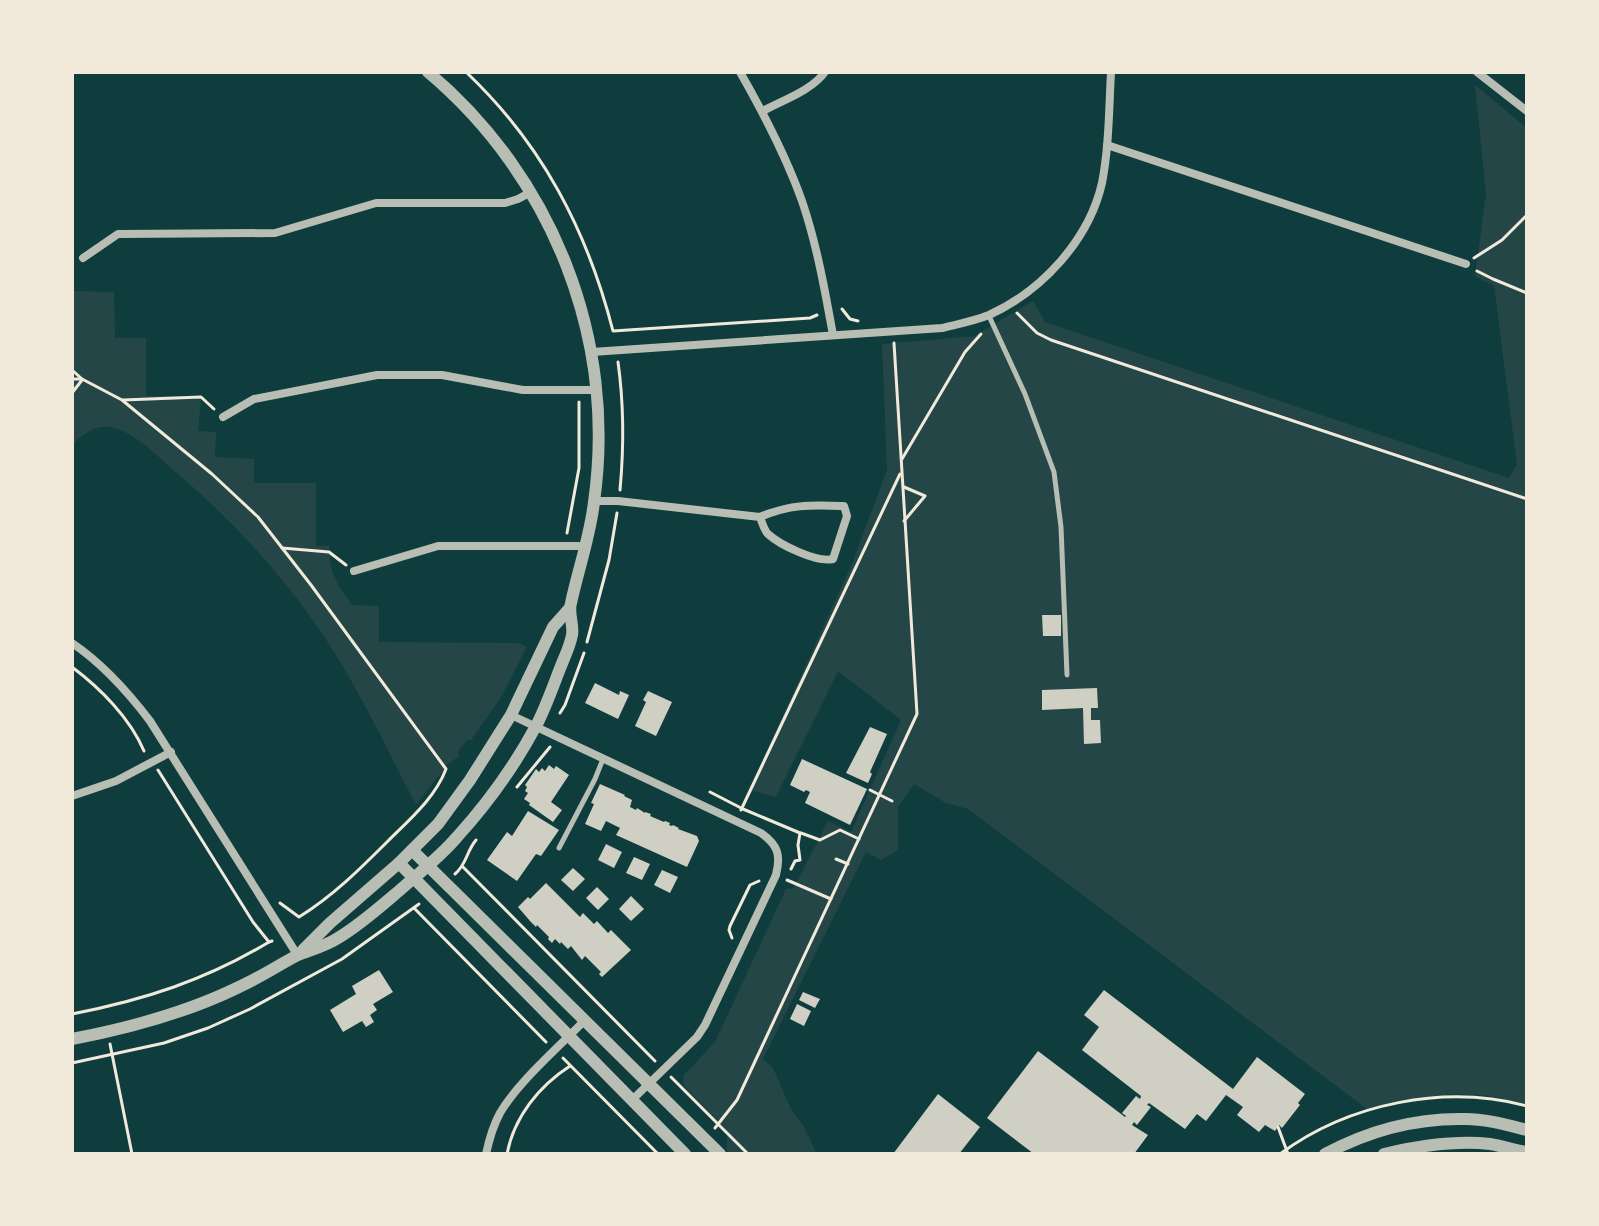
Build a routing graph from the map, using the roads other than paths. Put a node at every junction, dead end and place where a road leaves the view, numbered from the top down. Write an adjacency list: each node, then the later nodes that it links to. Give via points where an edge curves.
1 (428, 72): 9 (street, via 490,133)
2 (740, 72): 7 (street)
3 (825, 72): 7 (street)
4 (1111, 72): 8 (street)
5 (1477, 72): 6 (street)
6 (1526, 107)
7 (763, 111): 13 (street, via 803,203)
8 (1107, 145): 11 (street); 12 (street, via 1088,221 1067,255 1039,283)
9 (531, 192): 10 (street, via 505,203 376,203 275,233 118,234); 14 (street, via 571,275)
10 (83, 258)
11 (1466, 264)
12 (989, 315): 13 (street, via 942,328); 23 (lane, via 1054,472)
13 (833, 335): 14 (street)
14 (592, 352): 15 (street)
15 (597, 390): 16 (street, via 523,390 442,375 377,375 254,399); 17 (street)
16 (223, 417)
17 (594, 501): 18 (street); 19 (street)
18 (760, 517): 18 (street, via 805,504 844,506 847,516 833,559 826,561 767,533)
19 (586, 546): 20 (street, via 438,546); 21 (street)
20 (354, 571)
21 (569, 609): 24 (street, via 553,627); 25 (street, via 573,634)
22 (72, 643): 26 (street, via 128,692)
23 (1067, 675)
24 (511, 715): 25 (street); 30 (street, via 446,813)
25 (536, 727): 27 (street); 32 (street, via 491,796)
26 (171, 752): 28 (street, via 116,781); 35 (street)
27 (603, 759): 29 (lane); 40 (street, via 761,833 778,857 776,875 705,1025)
28 (72, 796)
29 (559, 848)
30 (412, 850): 31 (street); 32 (street)
31 (399, 863): 33 (street); 35 (street)
32 (428, 866): 33 (street); 34 (street)
33 (414, 878): 35 (street, via 336,940); 36 (street)
34 (512, 948): 36 (street); 37 (street)
35 (298, 956): 39 (street, via 180,1012)
36 (497, 962): 38 (street)
37 (585, 1020): 38 (street); 40 (street)
38 (570, 1036): 41 (street); 44 (street, via 501,1112)
39 (72, 1039)
40 (649, 1084): 41 (street); 46 (street)
41 (632, 1100): 45 (street)
42 (1527, 1130): 47 (street, via 1466,1119 1421,1122 1378,1131)
43 (1527, 1152): 48 (street, via 1462,1143)
44 (486, 1154)
45 (685, 1154)
46 (720, 1154)
47 (1325, 1154)
48 (1384, 1154)

